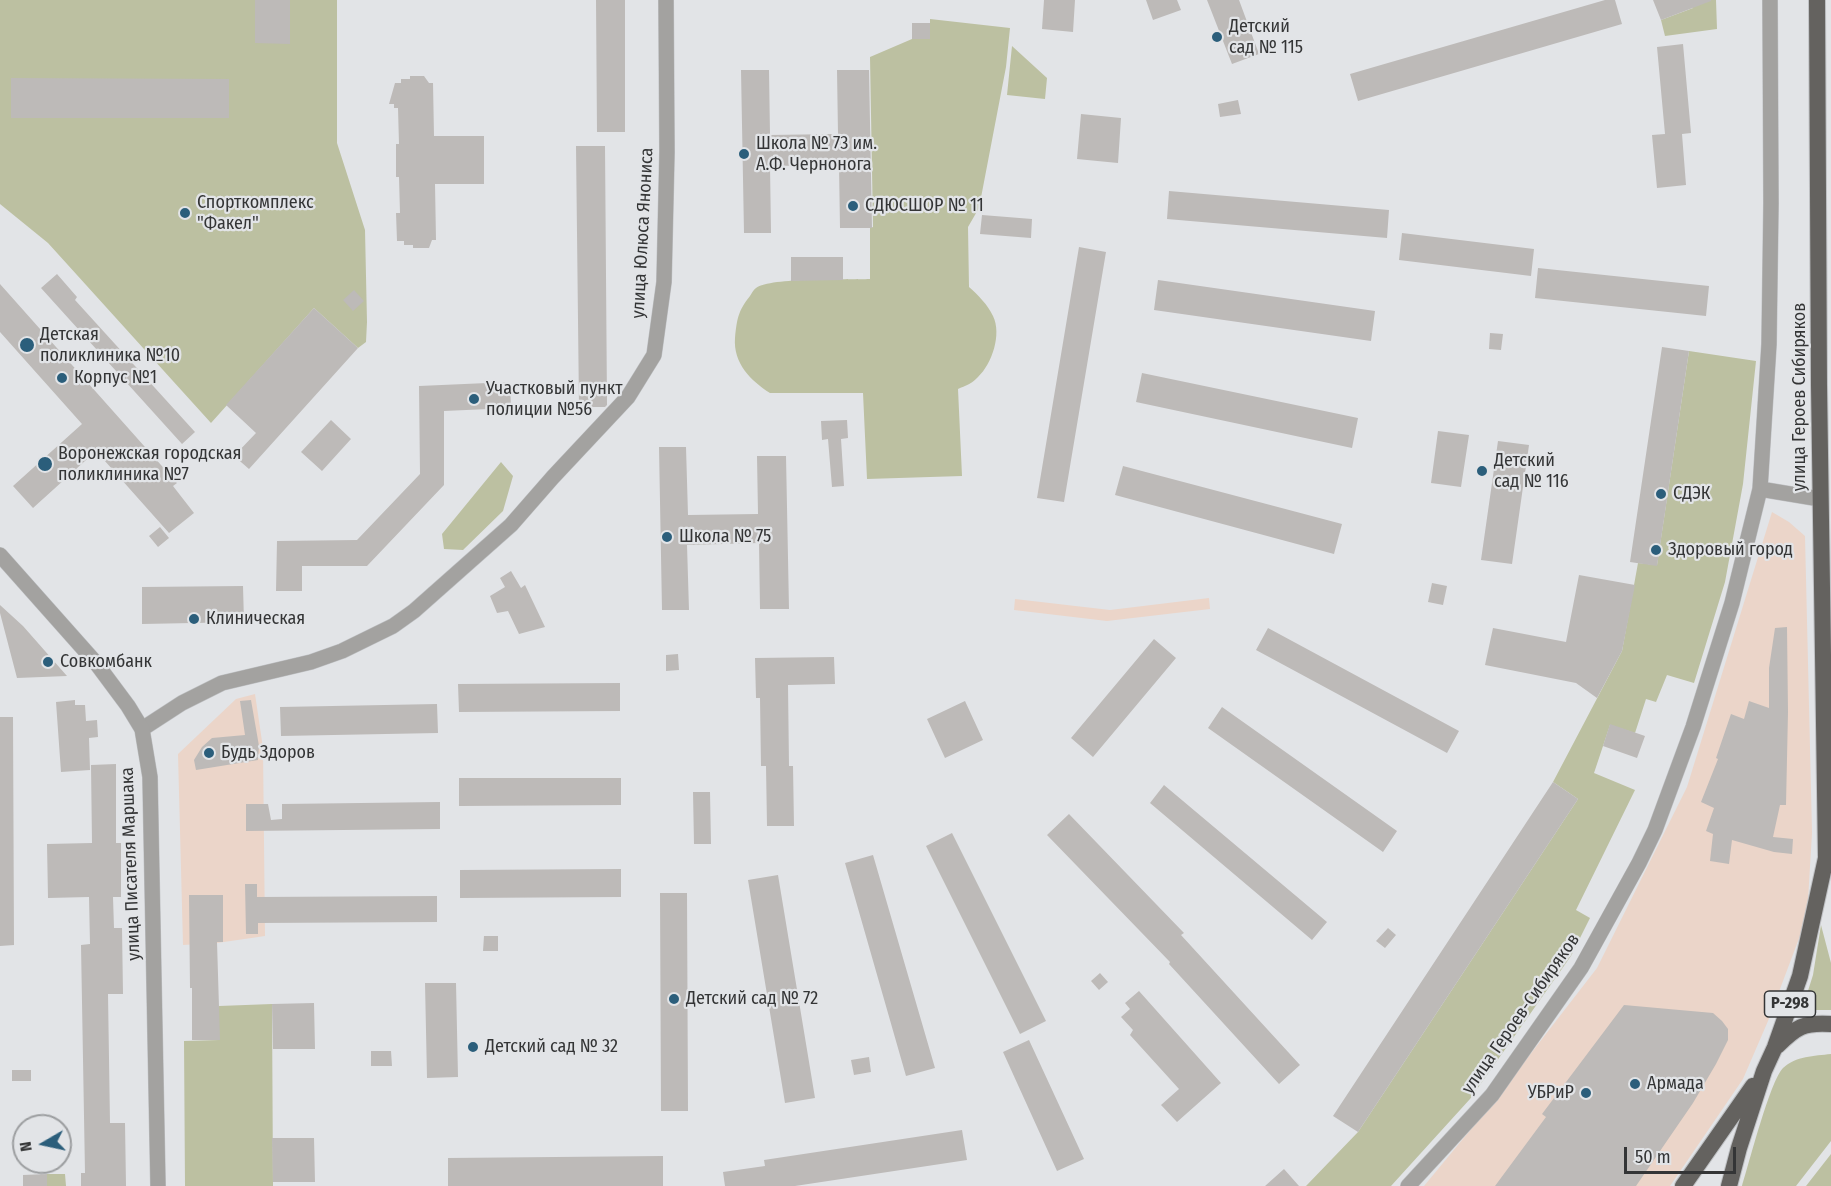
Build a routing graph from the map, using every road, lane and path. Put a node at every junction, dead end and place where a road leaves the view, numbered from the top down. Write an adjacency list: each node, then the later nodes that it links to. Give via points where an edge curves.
1 (666, 0): 7 (street, улица Юлюса Янониса, via 664,282 654,355 628,397 511,525 393,626 332,655 222,683)
2 (1770, 0): 4 (street, улица Героев Сибиряков, via 1772,203)
3 (1817, 0): 5 (highway, улица Героев Сибиряков / Р-298)
4 (1760, 489): 5 (street); 8 (street, улица Героев Сибиряков, via 1732,603)
5 (1820, 499): 9 (highway, улица Героев Сибиряков / Р-298)
6 (0, 555): 7 (street, улица Писателя Маршака, via 96,663)
7 (142, 729): 14 (street, улица Писателя Маршака, via 150,777)
8 (1685, 750): 15 (street, улица Героев-Сибиряков, via 1655,830 1581,968 1492,1095)
9 (1826, 858): 10 (highway, Р-298); 12 (highway, Р-298, via 1800,976)
10 (1831, 876)
11 (1831, 1024): 12 (highway, via 1815,1023 1794,1029)
12 (1775, 1047): 13 (highway, Р-298)
13 (1764, 1071): 16 (highway); 17 (highway, Р-298)
14 (158, 1186)
15 (1408, 1186)
16 (1683, 1186)
17 (1729, 1186)

